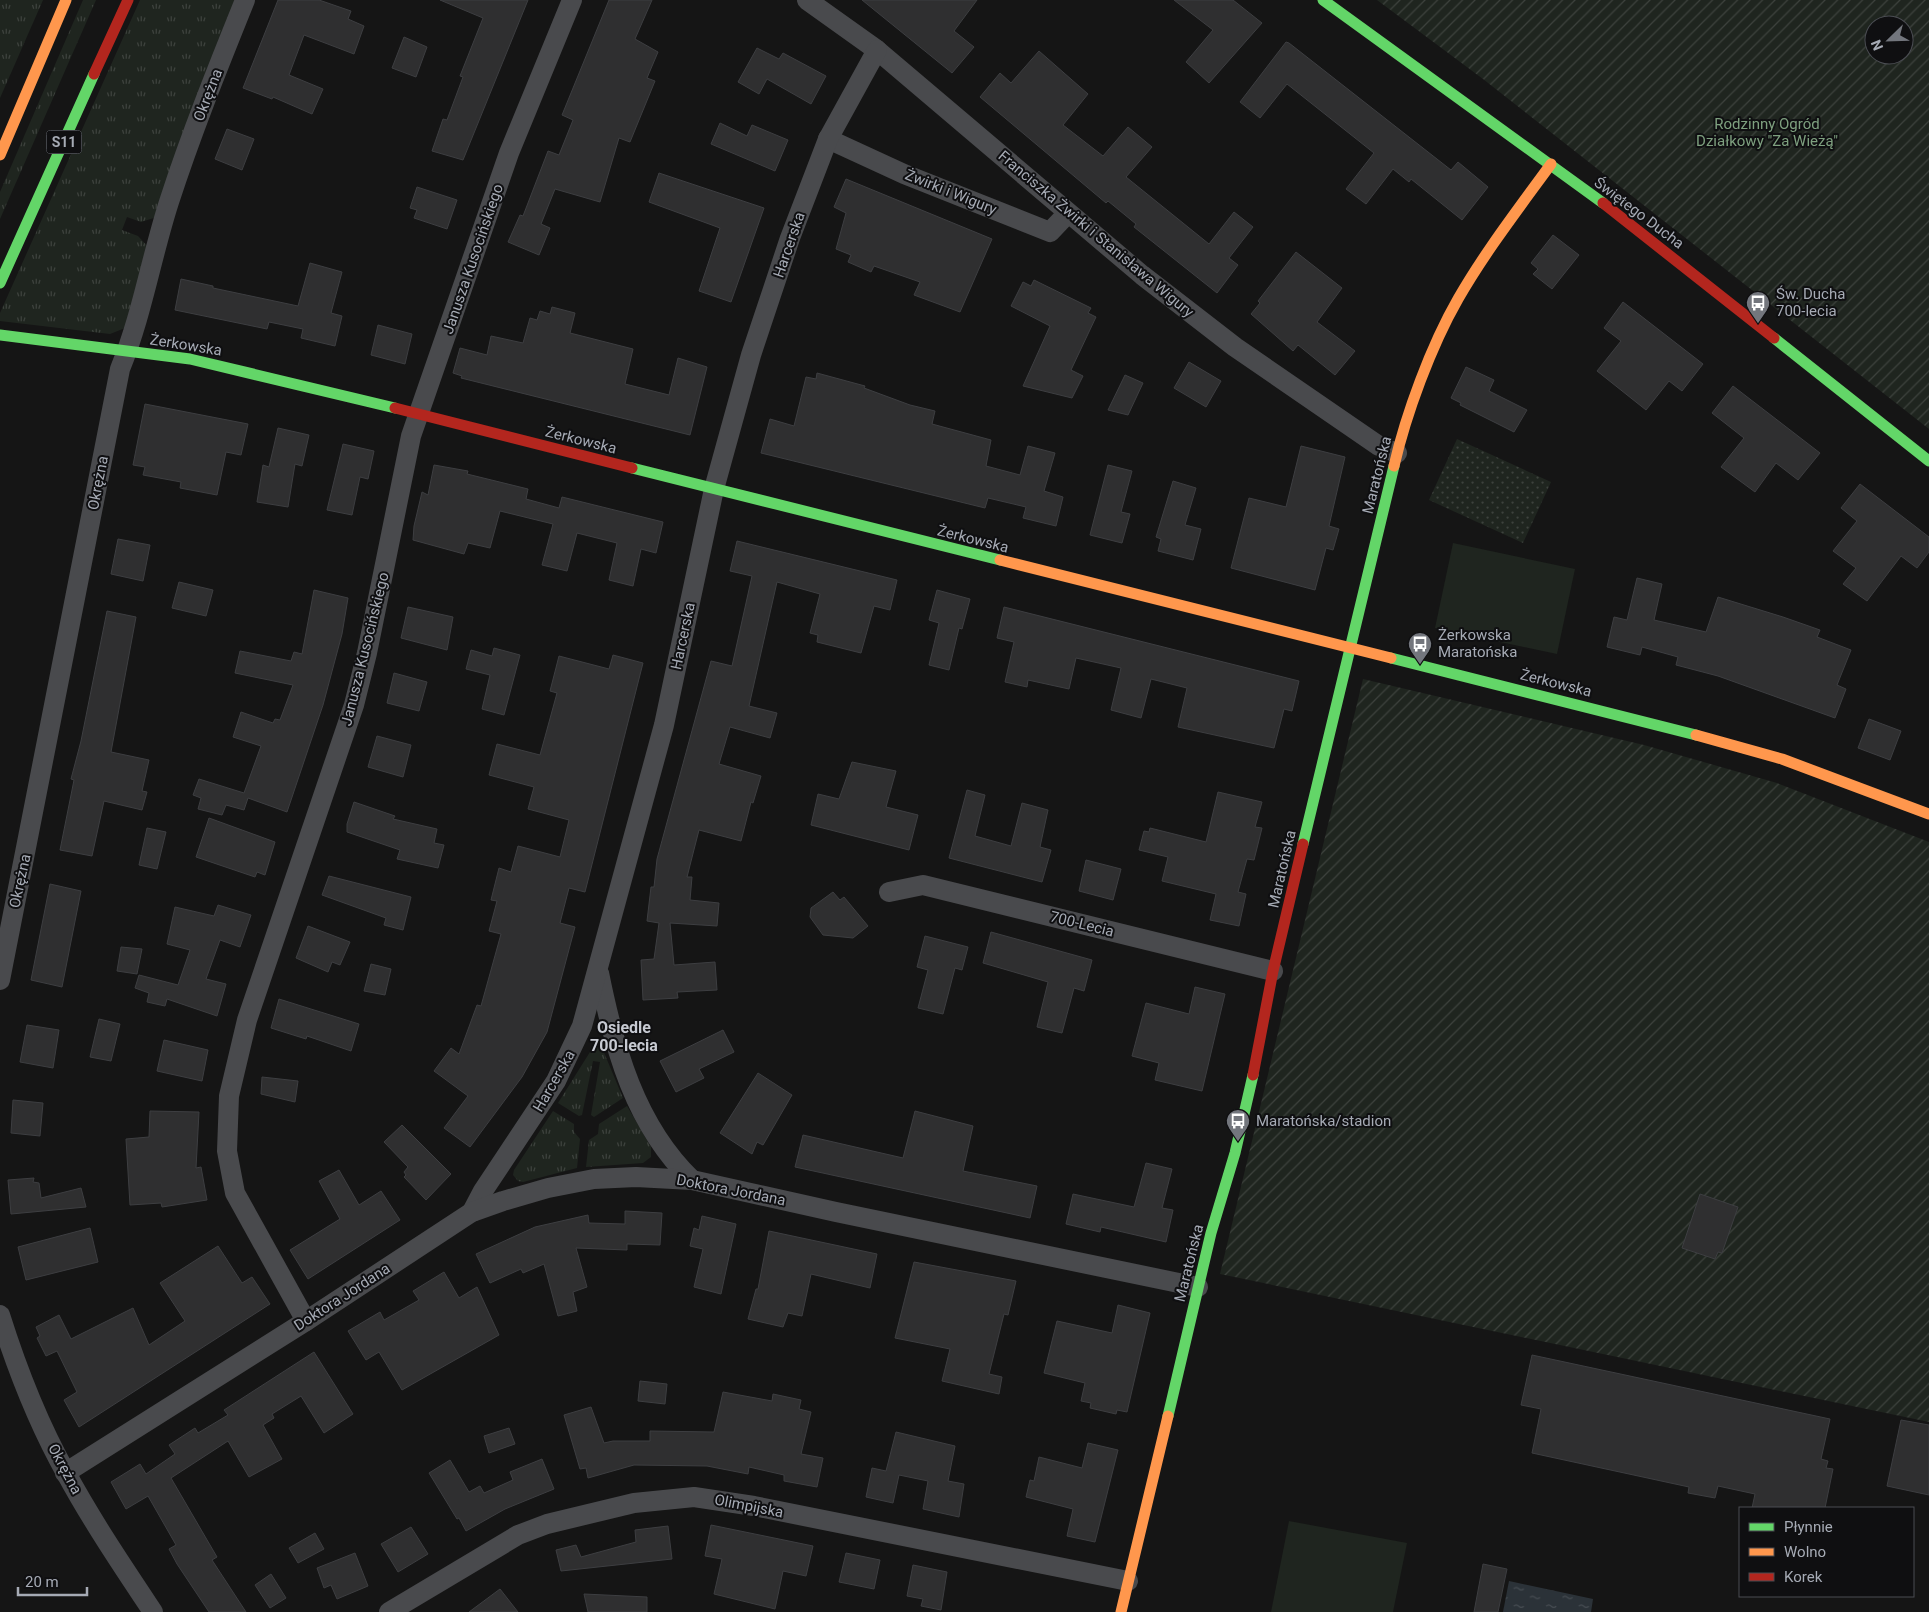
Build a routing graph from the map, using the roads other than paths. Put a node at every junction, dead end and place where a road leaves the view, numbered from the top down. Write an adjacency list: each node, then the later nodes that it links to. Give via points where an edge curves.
1 (66, 0): 9 (main road)
2 (128, 0): 12 (main road, S11)
3 (245, 0): 14 (street, Okrężna, via 168,203)
4 (572, 0): 15 (street, Janusza Kusocińskiego, via 509,153)
5 (807, 0): 7 (street, Franciszka Żwirki i Stanisława Wigury)
6 (1323, 0): 10 (main road, Świętego Ducha)
7 (877, 50): 8 (street, Harcerska); 11 (street, Franciszka Żwirki i Stanisława Wigury)
8 (828, 139): 11 (street, Żwirki i Wigury, via 904,174 1050,232); 18 (street, Harcerska, via 790,238 751,355)
9 (0, 155)
10 (1551, 164): 16 (main road, Maratońska, via 1495,241 1458,300 1427,365); 17 (main road, Świętego Ducha)
11 (1068, 212): 16 (street, Franciszka Żwirki i Stanisława Wigury, via 1235,347 1379,446)
12 (0, 283)
13 (0, 336): 14 (main road, Żerkowska)
14 (128, 351): 15 (main road, Żerkowska, via 190,359); 24 (street, Okrężna, via 118,379)
15 (420, 415): 18 (main road, Żerkowska); 29 (street, Janusza Kusocińskiego, via 411,436 354,705 247,1020 228,1096 226,1151 234,1193)
16 (1397, 453): 19 (main road, Maratońska)
17 (1929, 461)
18 (714, 489): 19 (main road, Żerkowska); 22 (street, Harcerska, via 664,725)
19 (1351, 649): 20 (main road, Żerkowska, via 1729,743 1782,759); 23 (main road, Maratońska)
20 (1929, 814)
21 (889, 892): 23 (street, 700-Lecia, via 923,885)
22 (598, 971): 25 (street, via 618,1055 630,1086 660,1140); 26 (street, Harcerska, via 572,1051)
23 (1273, 971): 27 (main road, Maratońska, via 1238,1142)
24 (0, 980)
25 (692, 1180): 26 (street, Doktora Jordana, via 636,1176 594,1179 503,1200); 27 (street, Doktora Jordana)
26 (472, 1212): 29 (street, Doktora Jordana)
27 (1198, 1287): 31 (main road, Maratońska)
28 (0, 1315): 30 (street, Okrężna, via 12,1354)
29 (306, 1321): 30 (street, Doktora Jordana)
30 (65, 1472): 32 (street, Okrężna)
31 (1128, 1581): 33 (street, Olimpijska, via 754,1506 694,1497 606,1509 547,1524 518,1535); 34 (main road, Maratońska)
32 (153, 1612)
33 (390, 1612)
34 (1121, 1612)

